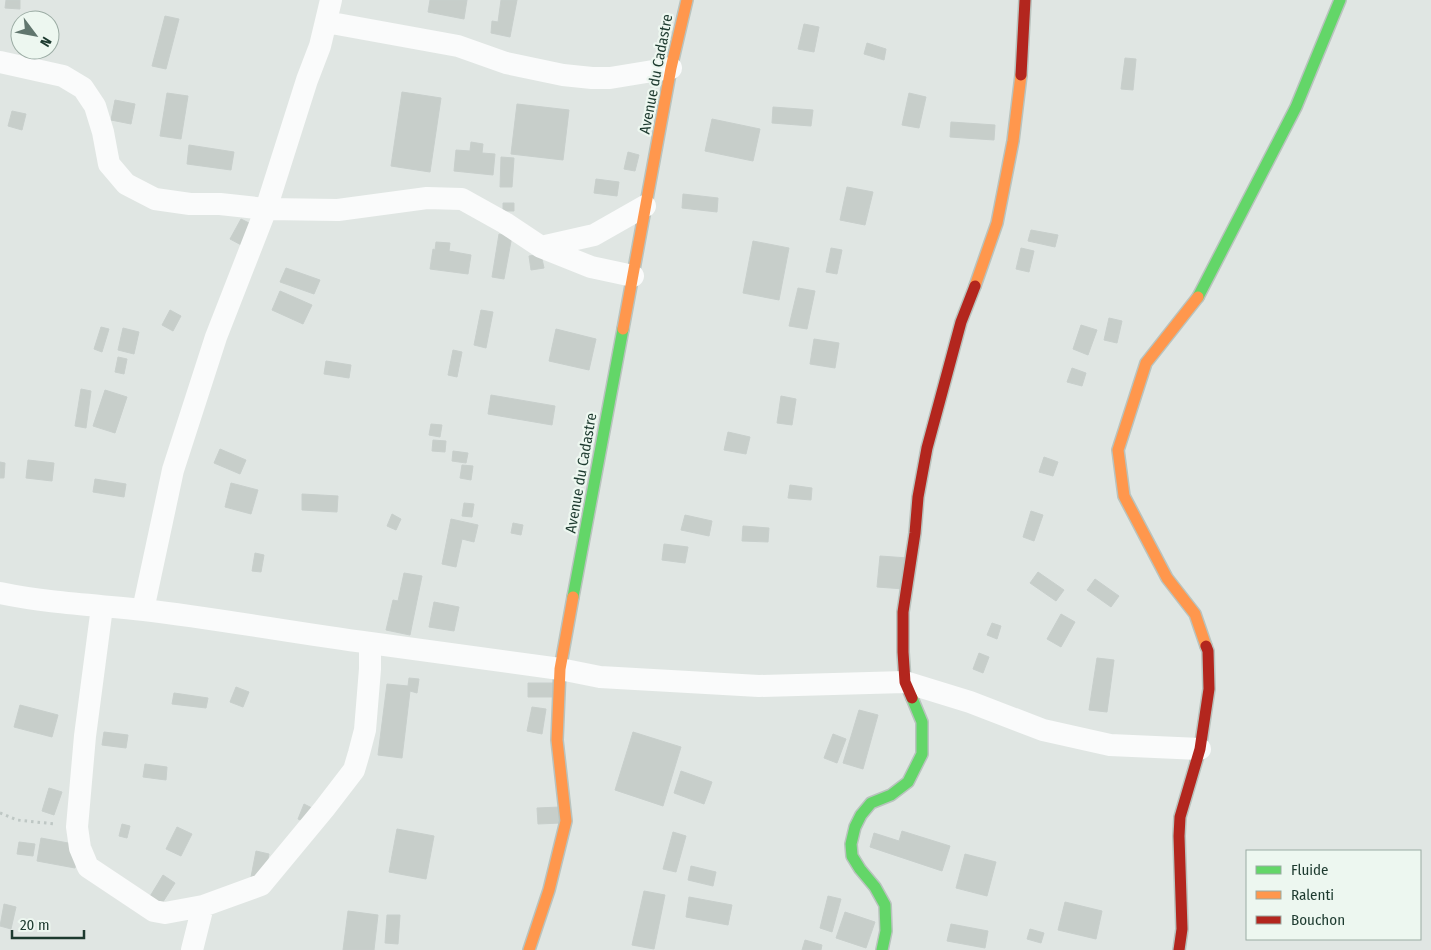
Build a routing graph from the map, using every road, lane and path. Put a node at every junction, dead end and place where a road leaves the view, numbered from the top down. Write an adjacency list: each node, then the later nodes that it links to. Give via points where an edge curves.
1 (686, 0): 6 (street, Avenue du Cadastre)
2 (1025, 0): 16 (street, via 1014,131 997,223 961,322 927,448 918,497 903,612)
3 (1340, 0): 17 (street, via 1296,107 1198,296 1146,363 1118,450 1124,496 1167,578 1195,614 1208,651 1209,689)
4 (328, 11): 6 (street, via 458,46 506,63 563,75 610,78); 8 (street, via 320,46)
5 (0, 62): 8 (street, via 63,76 82,88 95,106 109,164 126,184 155,199)
6 (671, 68): 7 (street, Avenue du Cadastre)
7 (645, 206): 9 (street, via 594,235); 10 (street, Avenue du Cadastre)
8 (266, 209): 9 (street, via 338,210 427,198 462,199); 13 (street, via 216,337 173,470)
9 (541, 247): 10 (street, via 591,267)
10 (633, 276): 15 (street, Avenue du Cadastre)
11 (0, 593): 12 (street)
12 (102, 607): 13 (street); 19 (street)
13 (142, 610): 14 (street)
14 (370, 643): 15 (street); 20 (street, via 365,730 354,770 261,885)
15 (560, 670): 16 (street, via 600,677 759,686); 22 (street, Avenue du Cadastre, via 557,740 566,821 549,890)
16 (905, 682): 17 (street, via 1043,730 1110,744); 23 (street, via 922,722 922,754 908,782 891,795 871,803 860,815 851,844 852,856 885,905 886,931)
17 (1200, 748): 24 (street, via 1180,817 1182,929)
18 (0, 813): 19 (path, via 17,820)
19 (77, 827): 20 (street, via 88,867 154,910 165,913)
20 (203, 906): 21 (street)
21 (192, 950)
22 (529, 950)
23 (882, 950)
24 (1179, 950)

